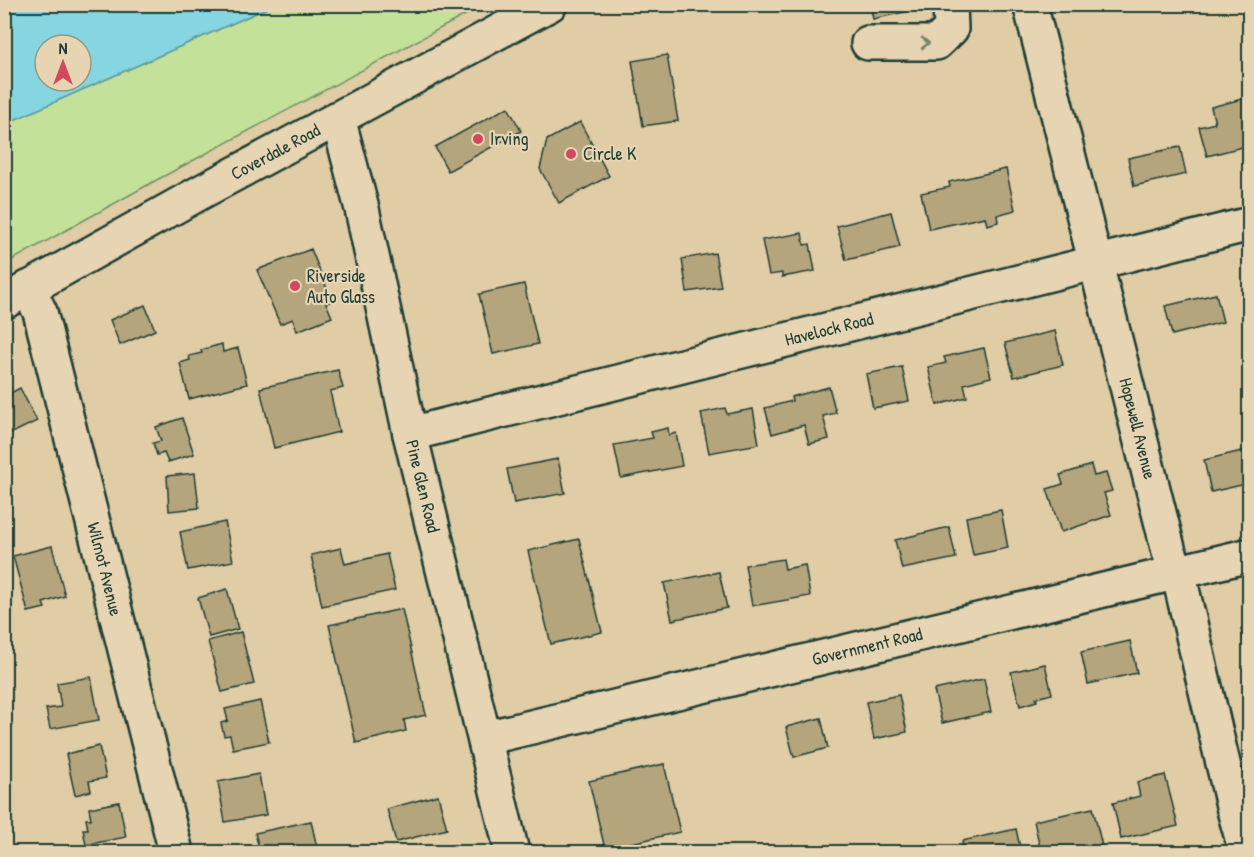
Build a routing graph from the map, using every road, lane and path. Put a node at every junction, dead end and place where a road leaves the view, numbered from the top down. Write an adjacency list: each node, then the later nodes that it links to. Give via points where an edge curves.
1 (550, 4): 5 (street, Coverdale Road)
2 (950, 4): 4 (street, one-way to 2, via 936,43 951,29)
3 (1030, 4): 7 (street, Hopewell Avenue)
4 (868, 43)
5 (338, 118): 8 (street, Coverdale Road); 9 (street, Pine Glen Road, via 362,209)
6 (1250, 224): 7 (street, Havelock Road)
7 (1096, 264): 9 (street, Havelock Road); 11 (street, Hopewell Avenue, via 1169,552)
8 (16, 295): 13 (street, Wilmot Avenue, via 40,312)
9 (410, 434): 12 (street, Pine Glen Road)
10 (1250, 555): 11 (street, Government Road)
11 (1178, 572): 12 (street, Government Road); 15 (street, Hopewell Avenue)
12 (485, 738): 14 (street, Pine Glen Road)
13 (176, 852)
14 (512, 852)
15 (1246, 852)

